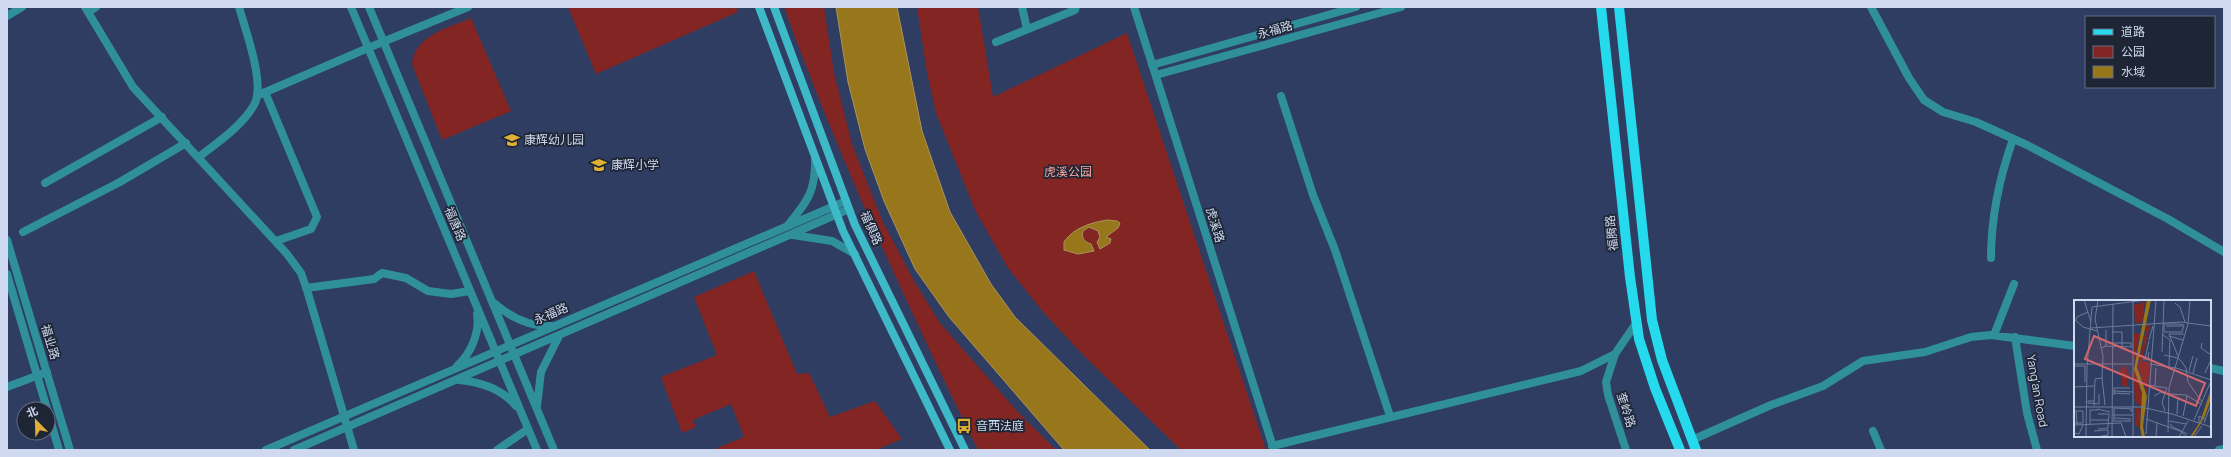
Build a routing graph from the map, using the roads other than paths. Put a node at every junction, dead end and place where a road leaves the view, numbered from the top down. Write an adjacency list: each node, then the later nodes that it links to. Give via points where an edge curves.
1 (22, 7): 18 (street)
2 (96, 7): 17 (street)
3 (239, 7): 26 (street, via 259,78)
4 (351, 7): 22 (street, 福唐路)
5 (369, 7): 20 (street, 福唐路)
6 (468, 7): 20 (street)
7 (759, 7): 31 (main road)
8 (774, 7): 34 (main road, 福俱路)
9 (1022, 7): 19 (street)
10 (1076, 7): 19 (street, via 1075,10)
11 (1134, 7): 23 (street, 虎溪路)
12 (1356, 7): 23 (street, 永福路)
13 (1401, 7): 24 (street, 永福路)
14 (1601, 7): 50 (main road, 福腾路)
15 (1619, 7): 77 (main road, via 1652,320 1662,360)
16 (1871, 7): 29 (street, via 1908,78 1924,100 1943,112 1976,122)
17 (86, 10): 28 (street, via 133,87)
18 (7, 16)
19 (1027, 29): 21 (street)
20 (383, 42): 22 (street); 48 (street, 福唐路)
21 (996, 42)
22 (368, 48): 25 (street); 47 (street, 福唐路)
23 (1152, 65): 24 (street, 虎溪路)
24 (1156, 75): 78 (street, 虎溪路)
25 (264, 92): 26 (street); 40 (street, via 317,217 311,229)
26 (256, 95): 32 (street, via 255,104 235,127)
27 (1281, 96): 72 (street)
28 (162, 117): 30 (street); 33 (street)
29 (2013, 139): 41 (street, via 2162,216); 43 (street, via 1999,179)
30 (186, 143): 32 (street); 37 (street, via 120,182)
31 (815, 156): 35 (main road); 36 (street, via 816,178 802,208)
32 (199, 157): 40 (street)
33 (45, 183)
34 (848, 205): 35 (street, 永福路); 89 (main road, 福俱路)
35 (835, 210): 36 (street, 永福路); 38 (street, 永福路); 42 (main road)
36 (786, 227): 51 (street, 永福路)
37 (23, 232)
38 (790, 235): 42 (street, via 832,241); 53 (street, 永福路)
39 (7, 240): 64 (street, 福业路)
40 (276, 241): 46 (street, via 297,267)
41 (2224, 252)
42 (855, 254): 88 (main road)
43 (1991, 258)
44 (7, 274): 65 (street, 福业路)
45 (2014, 284): 52 (street)
46 (306, 288): 47 (street, via 374,279 382,273 406,278 428,291 451,294); 71 (street)
47 (470, 291): 49 (street, 福唐路)
48 (492, 301): 51 (street, via 513,317 530,324); 55 (street, 福唐路)
49 (476, 307): 57 (street, 福唐路); 62 (street, via 477,333 470,350)
50 (1637, 322): 58 (street); 91 (main road, 福腾路, via 1646,363)
51 (556, 326): 55 (street, 永福路)
52 (1994, 335): 54 (street); 77 (street, via 1971,337 1925,352 1863,361 1823,386 1770,405)
53 (559, 336): 59 (street, 永福路); 69 (street, via 542,372)
54 (2016, 336): 56 (street); 94 (street, Yang'an Road, via 2027,413)
55 (510, 345): 57 (street, 永福路); 59 (street, 福唐路)
56 (2074, 346)
57 (495, 352): 60 (street, 福唐路); 62 (street, 永福路)
58 (1615, 354): 72 (street, via 1580,371); 90 (street, 奎岭路, via 1606,382)
59 (514, 355): 60 (street, 永福路); 69 (street, 福唐路)
60 (500, 362): 66 (street, 永福路); 70 (street, 福唐路)
61 (2211, 368): 63 (street)
62 (454, 369): 71 (street, 永福路)
63 (2224, 371)
64 (46, 372): 65 (street); 81 (street, 福业路)
65 (37, 375): 67 (street); 68 (street, 福业路)
66 (458, 380): 70 (street, via 472,381 500,392 510,399); 73 (street, 永福路)
67 (7, 387)
68 (45, 401)
69 (536, 408): 87 (street, 福唐路)
70 (521, 414): 74 (street, 福唐路)
71 (344, 416): 73 (street); 82 (street, 永福路)
72 (1390, 416): 78 (street)
73 (347, 428): 83 (street, 永福路); 84 (street)
74 (528, 429): 85 (street); 86 (street, 福唐路)
75 (1873, 431): 93 (street)
76 (56, 440): 80 (street)
77 (1692, 440): 92 (main road)
78 (1273, 448)
79 (2224, 449): 95 (street)
80 (59, 450)
81 (70, 450)
82 (266, 450)
83 (294, 450)
84 (354, 450)
85 (497, 450)
86 (537, 450)
87 (554, 450)
88 (950, 450)
89 (965, 450)
90 (1626, 450)
91 (1680, 450)
92 (1696, 450)
93 (1881, 450)
94 (2037, 450)
95 (2219, 450)

